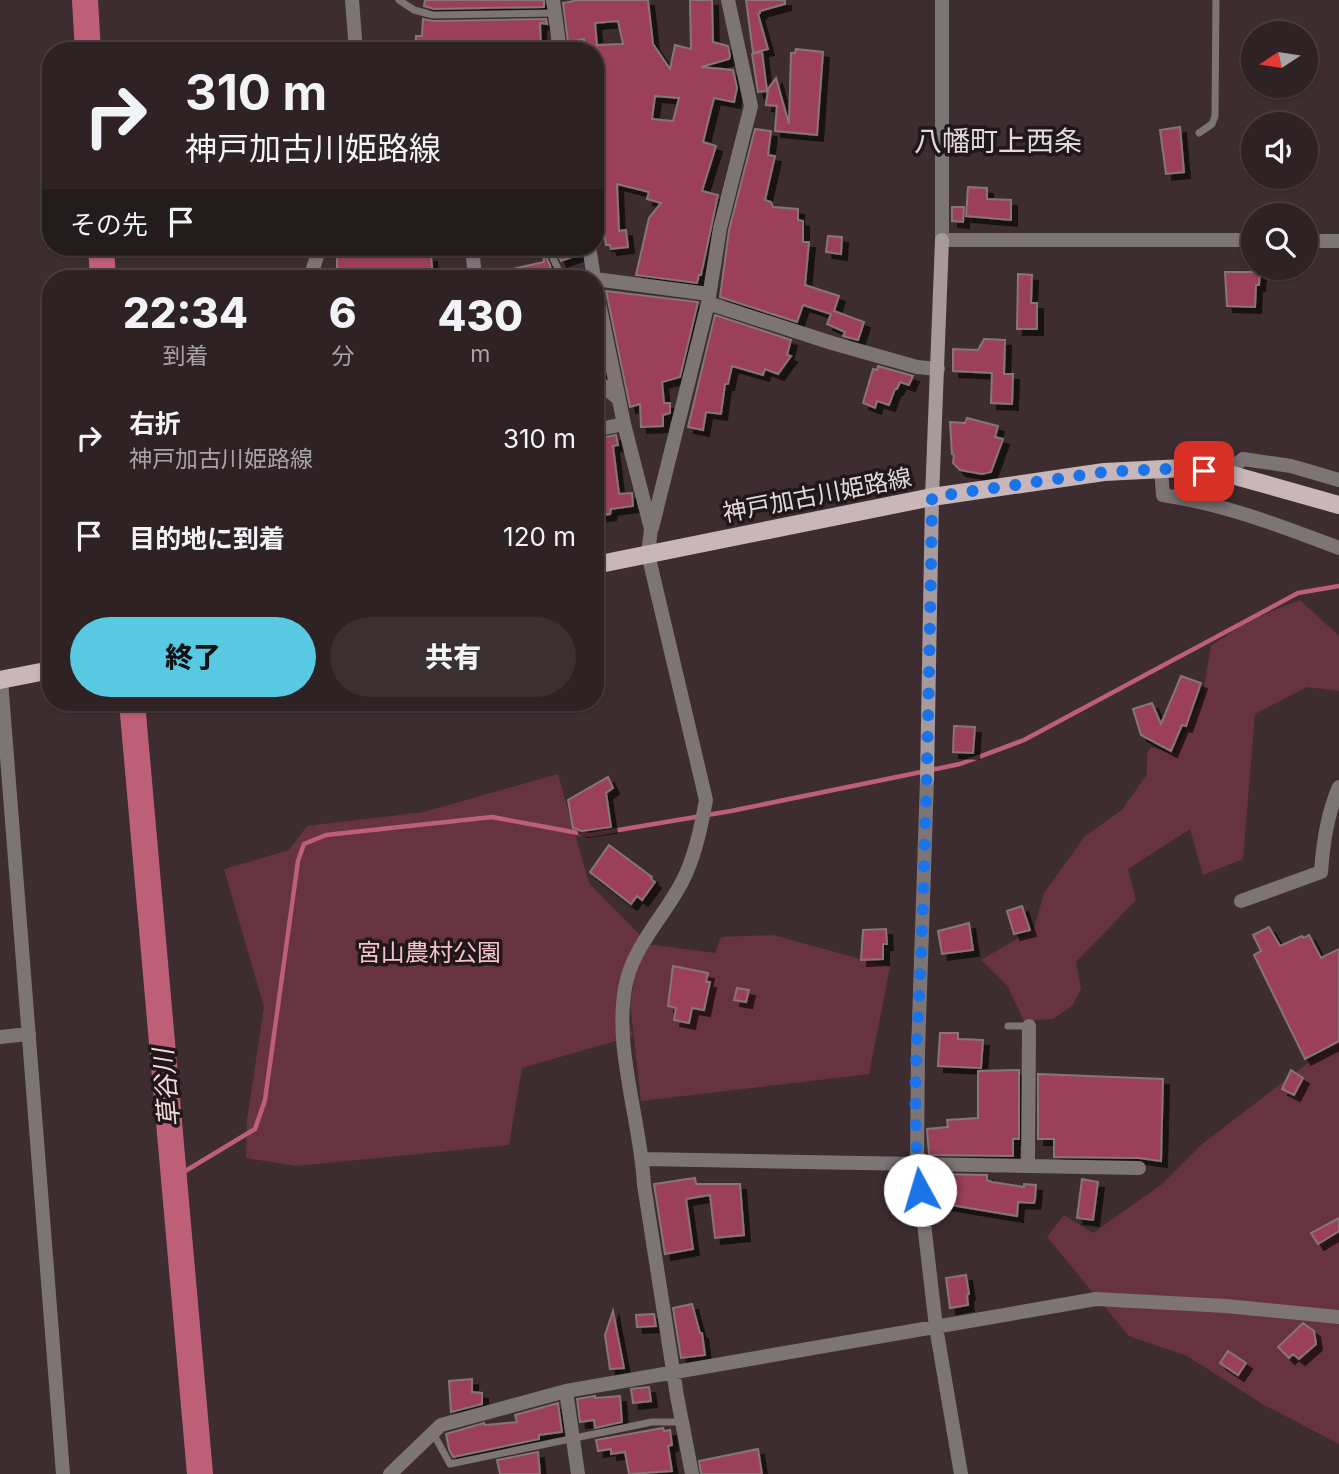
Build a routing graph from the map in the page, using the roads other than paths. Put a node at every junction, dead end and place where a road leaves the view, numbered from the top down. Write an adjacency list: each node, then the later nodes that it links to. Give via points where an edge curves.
1 (352, 0): 7 (street)
2 (399, 0): 6 (lane, via 433,15)
3 (729, 0): 15 (street, via 751,106 720,228)
4 (942, 0): 10 (street)
5 (1216, 0): 9 (lane, via 1215,116)
6 (554, 6): 8 (street)
7 (355, 42)
8 (560, 42)
9 (1199, 133)
10 (942, 240): 11 (street); 17 (street)
11 (1241, 240)
12 (1318, 240): 13 (street)
13 (1339, 241)
14 (604, 282): 15 (street)
15 (708, 299): 17 (street, via 832,343); 27 (street)
16 (604, 325): 19 (street)
17 (939, 369): 25 (street)
18 (604, 386): 19 (street)
19 (619, 399): 20 (street)
20 (624, 424): 21 (street); 27 (street)
21 (604, 428)
22 (1161, 469): 23 (main road, 神戸加古川姫路線); 25 (main road, 神戸加古川姫路線, via 1104,472); 28 (street, via 1163,495 1266,520)
23 (1225, 473): 24 (street, via 1243,459); 26 (main road, 神戸加古川姫路線)
24 (1339, 480)
25 (932, 497): 29 (main road, 神戸加古川姫路線); 40 (street)
26 (1339, 505)
27 (651, 529): 29 (street)
28 (1339, 548)
29 (648, 554): 30 (main road, 神戸加古川姫路線); 39 (street, via 706,800 682,882 643,941 622,1005)
30 (604, 563)
31 (42, 672): 32 (main road)
32 (1, 680): 37 (street)
33 (1339, 787): 34 (street, via 1322,843 1321,872)
34 (1241, 901)
35 (1007, 1026): 36 (lane)
36 (1029, 1026): 41 (street)
37 (29, 1034): 38 (street); 50 (street)
38 (0, 1037)
39 (643, 1159): 40 (street); 45 (street)
40 (917, 1163): 41 (street); 44 (street)
41 (1028, 1165): 42 (street)
42 (1139, 1168)
43 (1339, 1317): 44 (street, via 1108,1298)
44 (936, 1327): 45 (street); 54 (street)
45 (673, 1371): 46 (street); 47 (street)
46 (566, 1391): 48 (street, via 440,1425); 49 (street)
47 (682, 1422): 49 (lane, via 652,1422); 53 (street)
48 (432, 1433): 49 (lane, via 450,1464); 51 (street)
49 (573, 1438): 52 (street)
50 (63, 1474)
51 (390, 1474)
52 (578, 1474)
53 (691, 1474)
54 (961, 1474)

